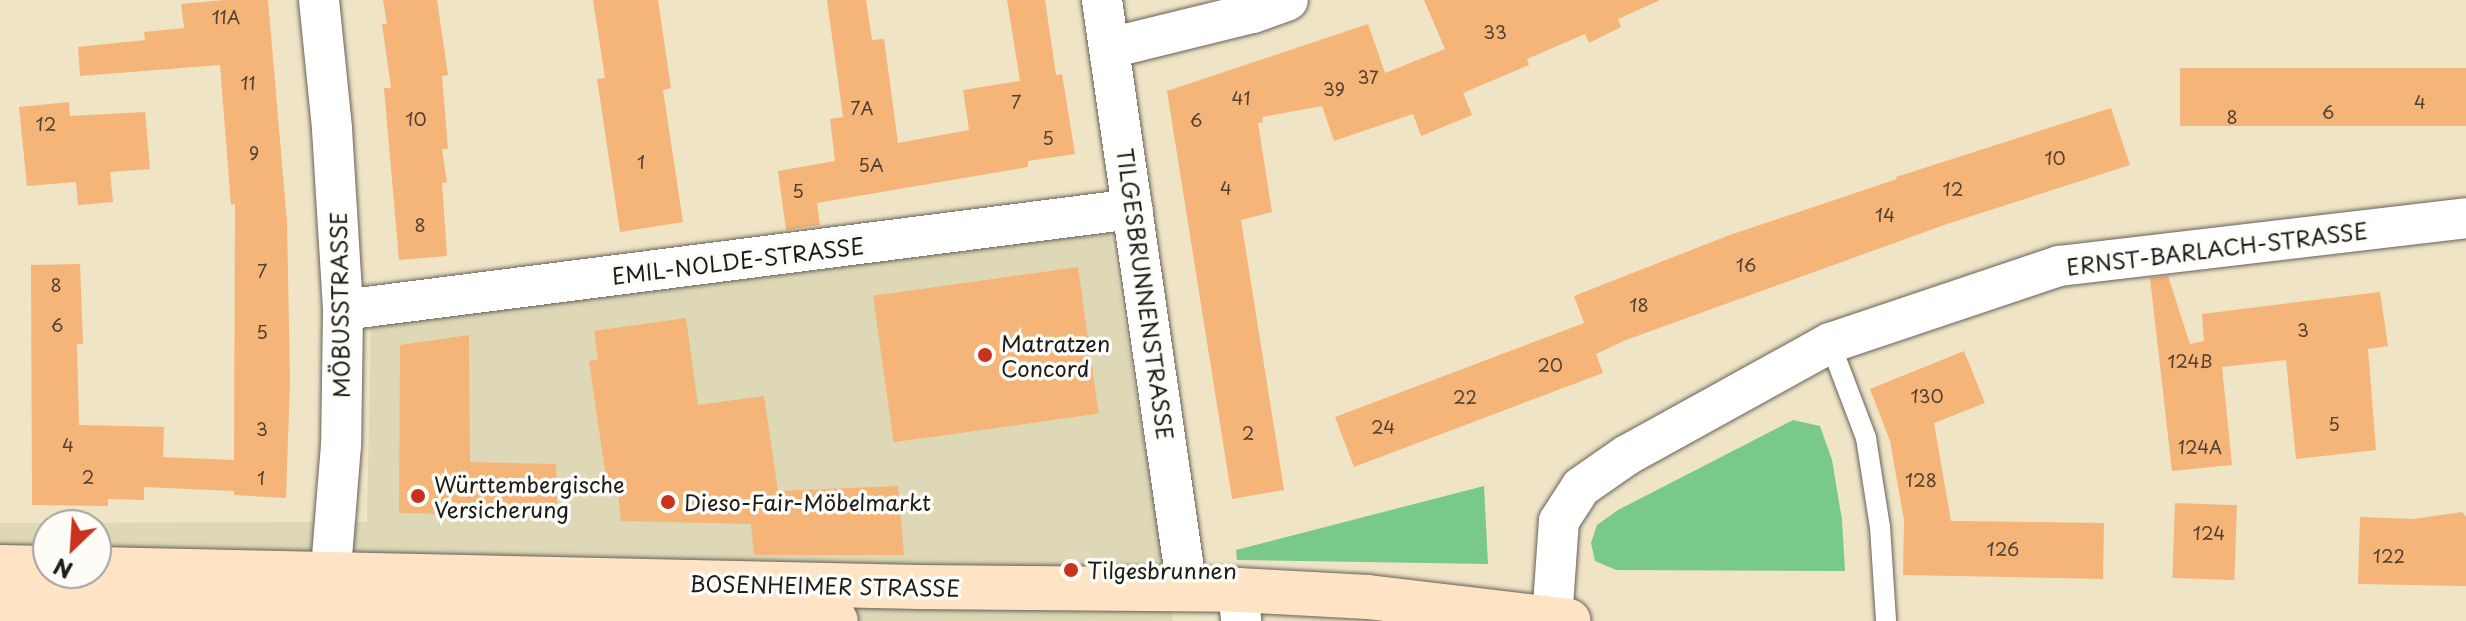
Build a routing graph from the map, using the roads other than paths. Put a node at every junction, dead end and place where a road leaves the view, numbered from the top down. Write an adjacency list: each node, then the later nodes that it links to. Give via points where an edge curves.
1 (319, 0): 7 (street, MÖBUSSTRASSE)
2 (1102, 0): 4 (street, TILGESBRUNNENSTRASSE)
3 (1288, 0): 4 (street)
4 (1110, 48): 5 (street, TILGESBRUNNENSTRASSE)
5 (1133, 209): 7 (street, EMIL-NOLDE-STRASSE); 12 (street, TILGESBRUNNENSTRASSE)
6 (2466, 218): 8 (street, ERNST-BARLACH-STRASSE, via 2059,266)
7 (343, 310): 13 (street, MÖBUSSTRASSE, via 341,445)
8 (1830, 343): 17 (street, ERNST-BARLACH-STRASSE, via 1627,455 1581,487 1559,521); 18 (lane, via 1866,438 1880,527)
9 (0, 567): 10 (street)
10 (32, 568)
11 (112, 571): 13 (street, BOSENHEIMER STRASSE)
12 (1187, 589): 13 (street, BOSENHEIMER STRASSE); 15 (street, BOSENHEIMER STRASSE)
13 (329, 591): 14 (street, BOSENHEIMER STRASSE); 16 (street, BOSENHEIMER STRASSE)
14 (0, 602)
15 (1239, 606): 17 (street, BOSENHEIMER STRASSE, via 1368,597)
16 (836, 621)
17 (1550, 621)
18 (1886, 621)

